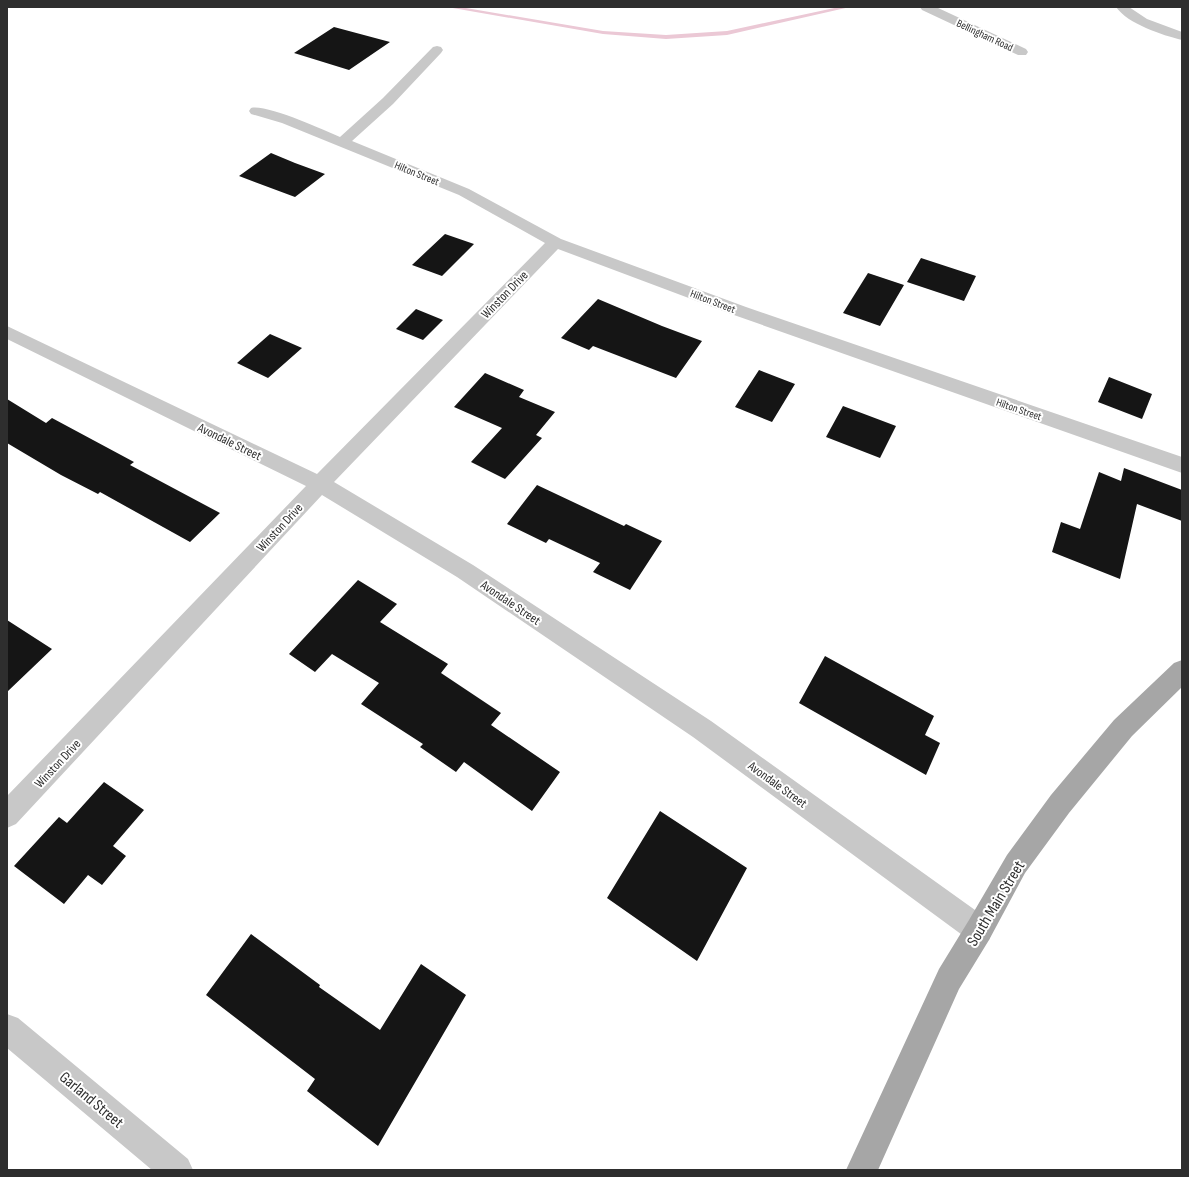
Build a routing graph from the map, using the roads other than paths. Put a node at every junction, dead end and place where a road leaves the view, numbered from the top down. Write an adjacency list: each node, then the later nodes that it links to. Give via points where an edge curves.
1 (926, 7): 5 (street, Bellingham Road)
2 (1122, 7): 3 (street, via 1145,23)
3 (1182, 36)
4 (437, 50): 7 (street, via 388,101)
5 (1022, 52)
6 (256, 110): 7 (street, Hilton Street)
7 (343, 142): 8 (street, Hilton Street, via 464,192)
8 (555, 242): 10 (street, Hilton Street, via 740,311); 11 (street, Winston Drive)
9 (7, 332): 11 (street, Avondale Street)
10 (1182, 465)
11 (320, 484): 13 (street, Winston Drive); 14 (street, Avondale Street, via 465,571 702,729)
12 (1182, 671): 14 (main road, South Main Street, via 1123,728 1060,804 1016,864)
13 (7, 815)
14 (979, 930): 17 (main road, South Main Street, via 949,979)
15 (7, 1029): 16 (street, Garland Street)
16 (177, 1170)
17 (862, 1170)

